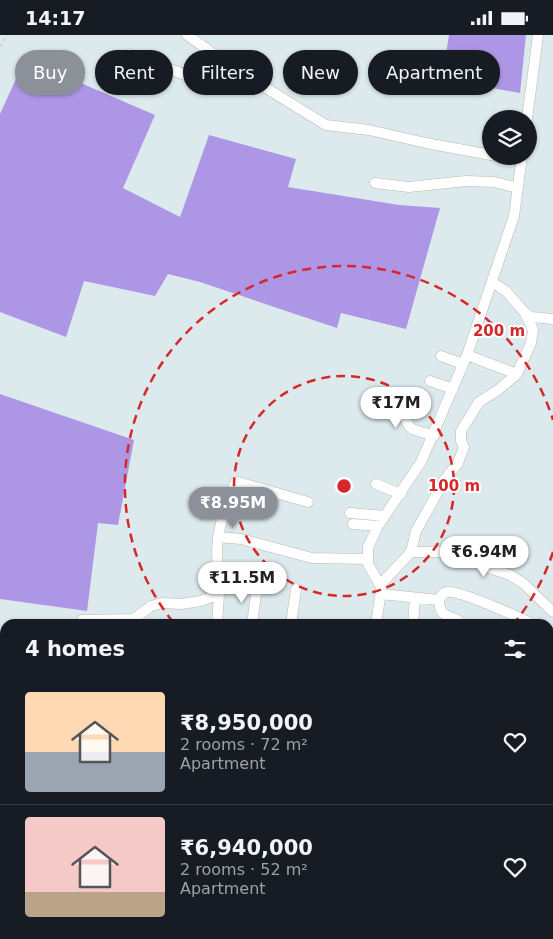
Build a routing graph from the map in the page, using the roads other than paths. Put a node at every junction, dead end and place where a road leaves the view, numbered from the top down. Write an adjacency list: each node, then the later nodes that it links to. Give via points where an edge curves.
1 (187, 35): 3 (street)
2 (538, 35): 5 (street)
3 (207, 50)
4 (273, 92): 6 (street, via 326,125 369,130)
5 (528, 110)
6 (482, 153)
7 (521, 165): 9 (street)
8 (375, 183): 9 (street, via 409,187 466,181)
9 (518, 188): 10 (street, via 514,216)
10 (492, 282): 11 (street, via 506,291); 14 (street)
11 (525, 313): 12 (street, via 531,317); 15 (street, via 533,330 531,343)
12 (553, 319)
13 (441, 356): 14 (street)
14 (465, 360): 15 (street); 17 (street)
15 (516, 373): 28 (street, via 479,402 461,431 464,447 458,463 445,479 416,531)
16 (430, 381): 17 (street)
17 (453, 389): 19 (street)
18 (366, 400): 19 (street, via 402,414 409,427)
19 (434, 436): 21 (street)
20 (376, 485): 21 (street)
21 (401, 493): 24 (street)
22 (308, 502): 27 (street, via 236,482)
23 (350, 513): 24 (street)
24 (385, 516): 26 (street)
25 (353, 524): 26 (street)
26 (378, 526): 29 (street, via 370,541)
27 (218, 537): 29 (street, via 241,539 312,558); 33 (street)
28 (411, 552): 32 (street); 36 (street, via 450,554 510,575)
29 (367, 559): 32 (street)
30 (257, 587): 39 (street)
31 (296, 589): 40 (street)
32 (381, 589): 34 (street); 41 (street)
33 (219, 594): 37 (street, via 201,601 151,606); 38 (street)
34 (415, 597): 35 (street); 42 (street)
35 (439, 600): 43 (street, via 443,615); 44 (street, via 445,593 456,593)
36 (553, 612)
37 (134, 619)
38 (217, 619)
39 (253, 619)
40 (292, 619)
41 (377, 619)
42 (413, 619)
43 (455, 619)
44 (522, 619)

